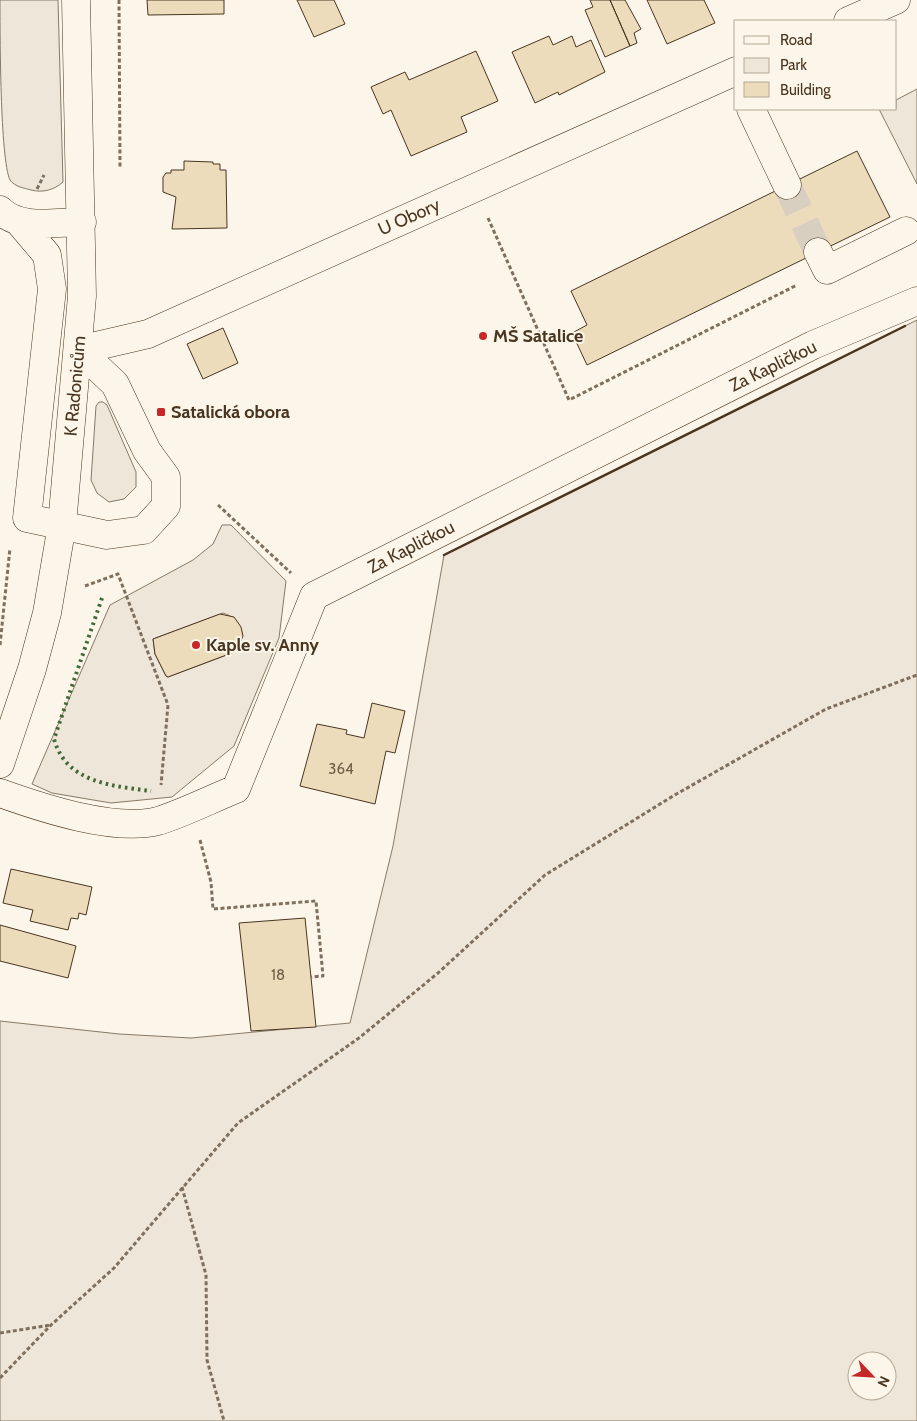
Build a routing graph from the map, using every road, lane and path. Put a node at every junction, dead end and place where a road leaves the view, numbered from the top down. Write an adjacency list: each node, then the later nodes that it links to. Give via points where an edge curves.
1 (76, 0): 11 (street, K Radonicům)
2 (119, 0): 7 (path)
3 (896, 0): 4 (street)
4 (850, 20)
5 (734, 73): 9 (street, U Obory)
6 (751, 110): 8 (street)
7 (120, 167)
8 (787, 185)
9 (475, 188): 13 (path, via 569,400); 15 (street, U Obory, via 148,334)
10 (7, 217): 11 (street); 17 (street, via 47,255 52,289 27,518)
11 (82, 222): 15 (street, K Radonicům)
12 (906, 232): 13 (street)
13 (823, 261)
14 (917, 301): 19 (street, Za Kapličkou, via 804,350)
15 (79, 350): 17 (street, K Radonicům); 17 (street, via 115,384 147,451 166,477 166,506 144,530 107,535)
16 (218, 505): 19 (path)
17 (62, 525): 21 (street, K Radonicům, via 47,613)
18 (118, 574): 23 (path, via 168,705)
19 (314, 596): 23 (street, via 236,789)
20 (917, 675): 26 (path, via 826,709 673,796 545,875 359,1038 238,1123)
21 (0, 764)
22 (0, 793): 23 (street, via 82,819)
23 (158, 821)
24 (198, 833): 25 (path, via 211,882 213,909 316,901 323,976)
25 (311, 977)
26 (182, 1187): 27 (path, via 114,1268); 30 (path, via 206,1275 207,1360)
27 (52, 1325): 28 (path); 29 (path)
28 (0, 1333)
29 (0, 1378)
30 (224, 1421)

